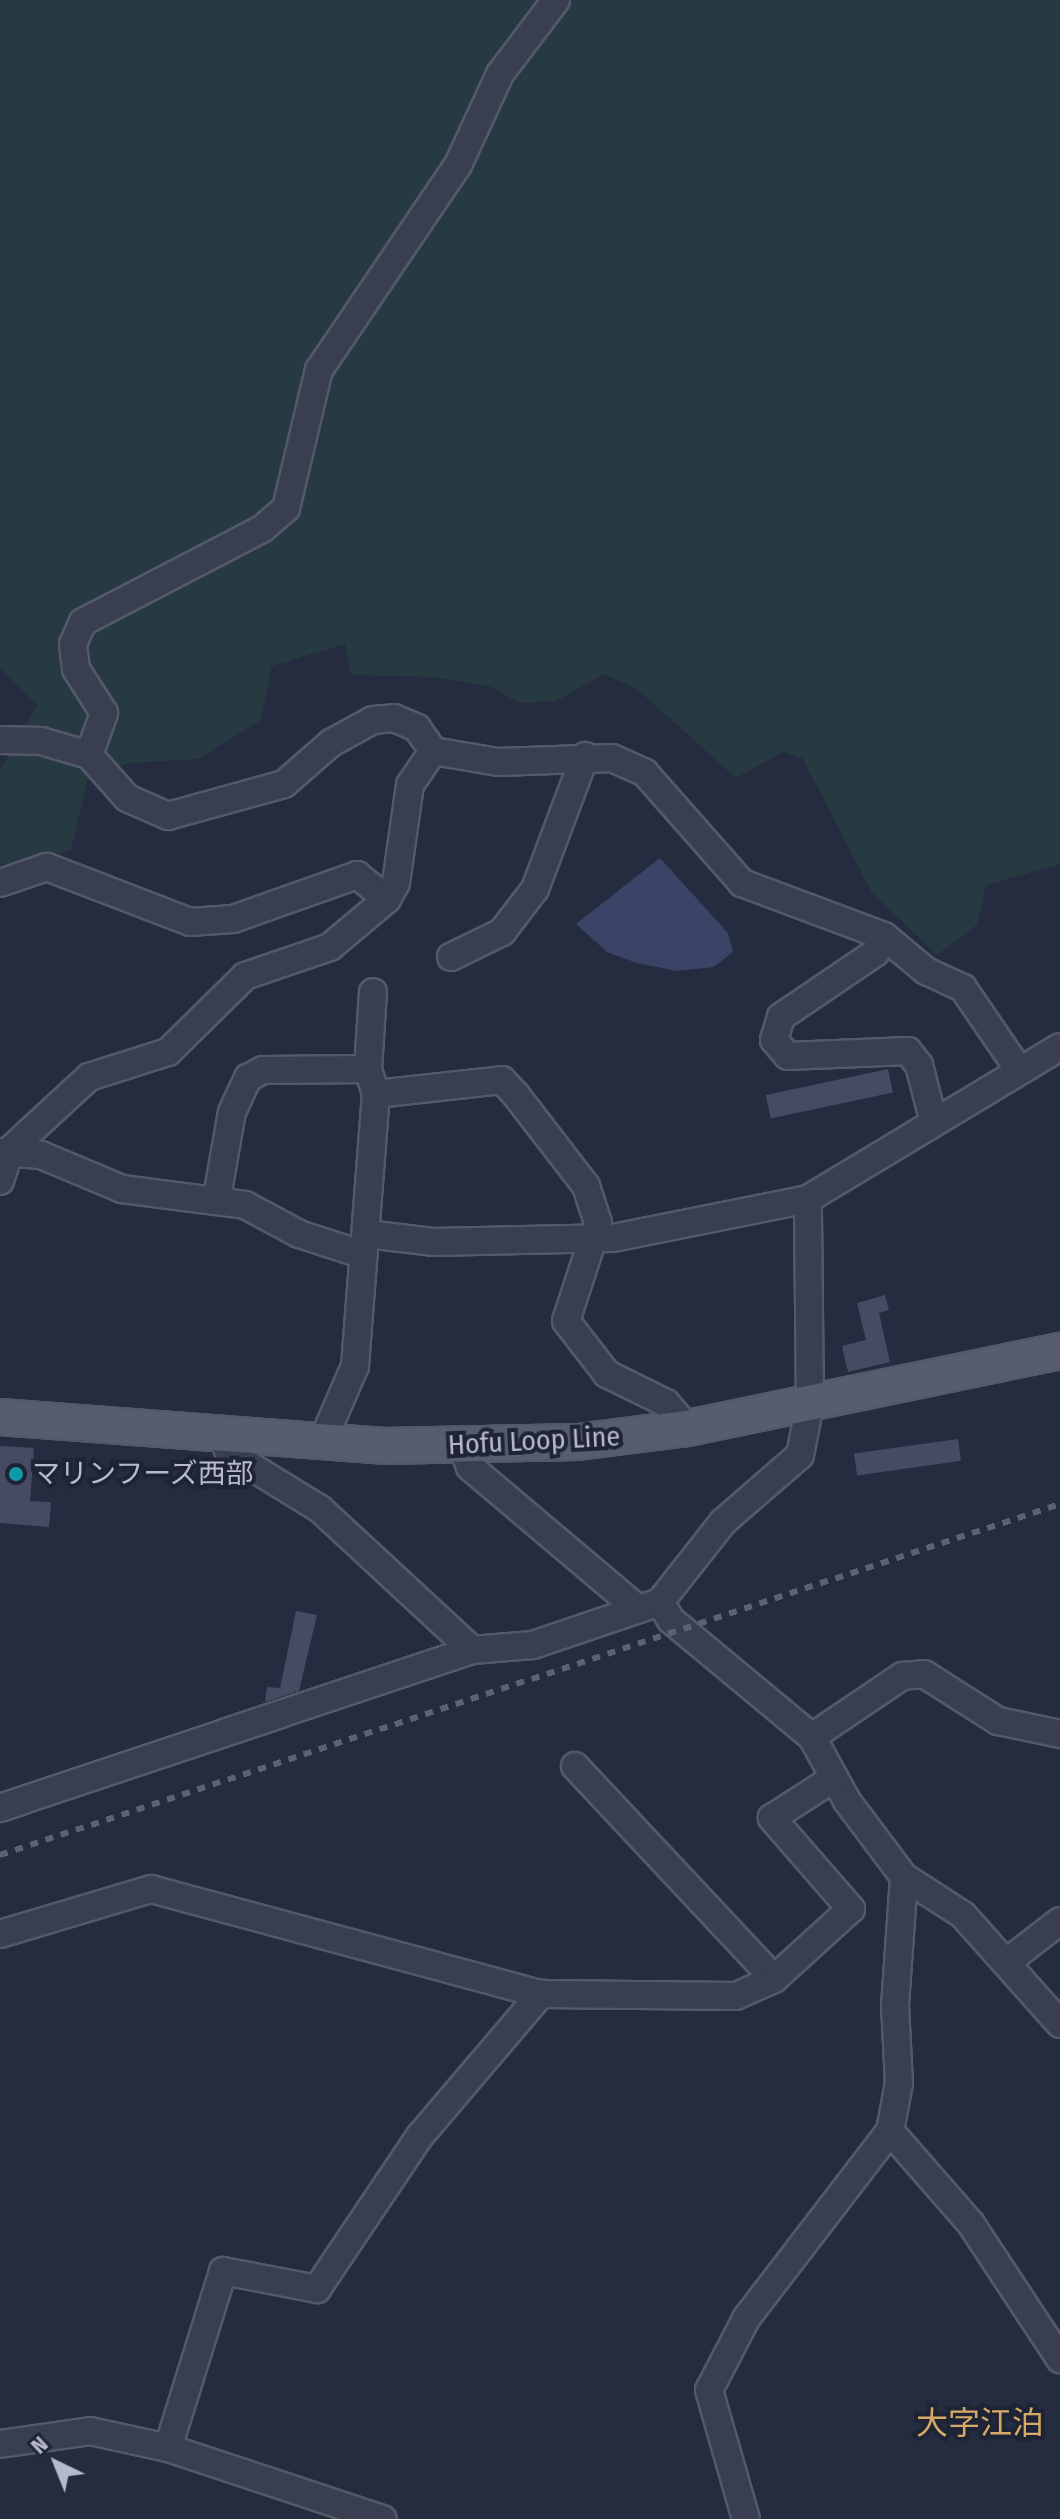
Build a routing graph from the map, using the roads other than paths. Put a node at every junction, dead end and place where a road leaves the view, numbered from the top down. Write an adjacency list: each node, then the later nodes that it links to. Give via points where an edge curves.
1 (556, 0): 5 (street, via 500,74 458,165 319,370 286,508 262,529 83,622 73,644 76,669 104,713)
2 (0, 740): 3 (street)
3 (41, 741): 5 (street); 7 (street, via 31,752)
4 (433, 751): 5 (street, via 417,728 394,718 373,720 339,737 284,784 168,816 127,798); 6 (street, via 498,762); 9 (street, via 410,785)
5 (89, 755)
6 (585, 756): 10 (street, via 612,758 645,773 742,883); 11 (street, via 535,889 502,932)
7 (0, 759)
8 (0, 883): 9 (street, via 57,869 190,922 233,919 357,875)
9 (387, 899): 17 (street, via 330,947 245,976 168,1052 89,1077)
10 (884, 936): 14 (street, via 976,1000); 16 (street, via 875,953 781,1017 774,1040 788,1056 908,1051 919,1065)
11 (451, 957)
12 (373, 992): 15 (street)
13 (1060, 1047): 14 (street)
14 (1019, 1070): 16 (street)
15 (372, 1082): 19 (street, via 263,1070 248,1078 232,1112); 21 (street, via 502,1080 586,1186); 22 (street)
16 (933, 1119): 20 (street, via 898,1151)
17 (5, 1151): 18 (street); 19 (street, via 41,1155 122,1189)
18 (0, 1181)
19 (217, 1197): 22 (street)
20 (808, 1199): 21 (street); 24 (street)
21 (595, 1239): 22 (street); 26 (street, via 566,1321 607,1374 666,1403)
22 (365, 1244): 28 (street, via 355,1366)
23 (1060, 1351): 24 (main road, Hofu Loop Line)
24 (810, 1404): 26 (main road, Hofu Loop Line); 30 (street, via 800,1455 723,1522)
25 (0, 1417): 27 (main road, Hofu Loop Line)
26 (688, 1428): 29 (main road, Hofu Loop Line)
27 (223, 1436): 28 (main road, Hofu Loop Line); 31 (street, via 229,1453 320,1509)
28 (322, 1442): 29 (main road, Hofu Loop Line)
29 (463, 1447): 30 (street, via 470,1467)
30 (649, 1605): 31 (street, via 533,1645); 33 (street)
31 (472, 1650): 36 (street)
32 (1057, 1729): 33 (street, via 998,1721 924,1674 902,1676)
33 (812, 1737): 35 (street)
34 (575, 1766): 41 (street)
35 (834, 1778): 37 (street); 41 (street, via 772,1818 851,1909)
36 (0, 1808)
37 (904, 1877): 40 (street, via 953,1907); 44 (street, via 895,2005 899,2083)
38 (1060, 1921): 40 (street)
39 (0, 1934): 42 (street, via 151,1889)
40 (1007, 1962): 43 (street)
41 (774, 1979): 42 (street, via 736,1996)
42 (541, 1994): 47 (street, via 420,2136 317,2289 223,2271)
43 (1060, 2024)
44 (890, 2131): 45 (street, via 971,2224); 49 (street, via 716,2365 709,2390 714,2427)
45 (1060, 2359)
46 (0, 2444): 47 (street, via 90,2431)
47 (168, 2448): 48 (street)
48 (383, 2519)
49 (746, 2519)

